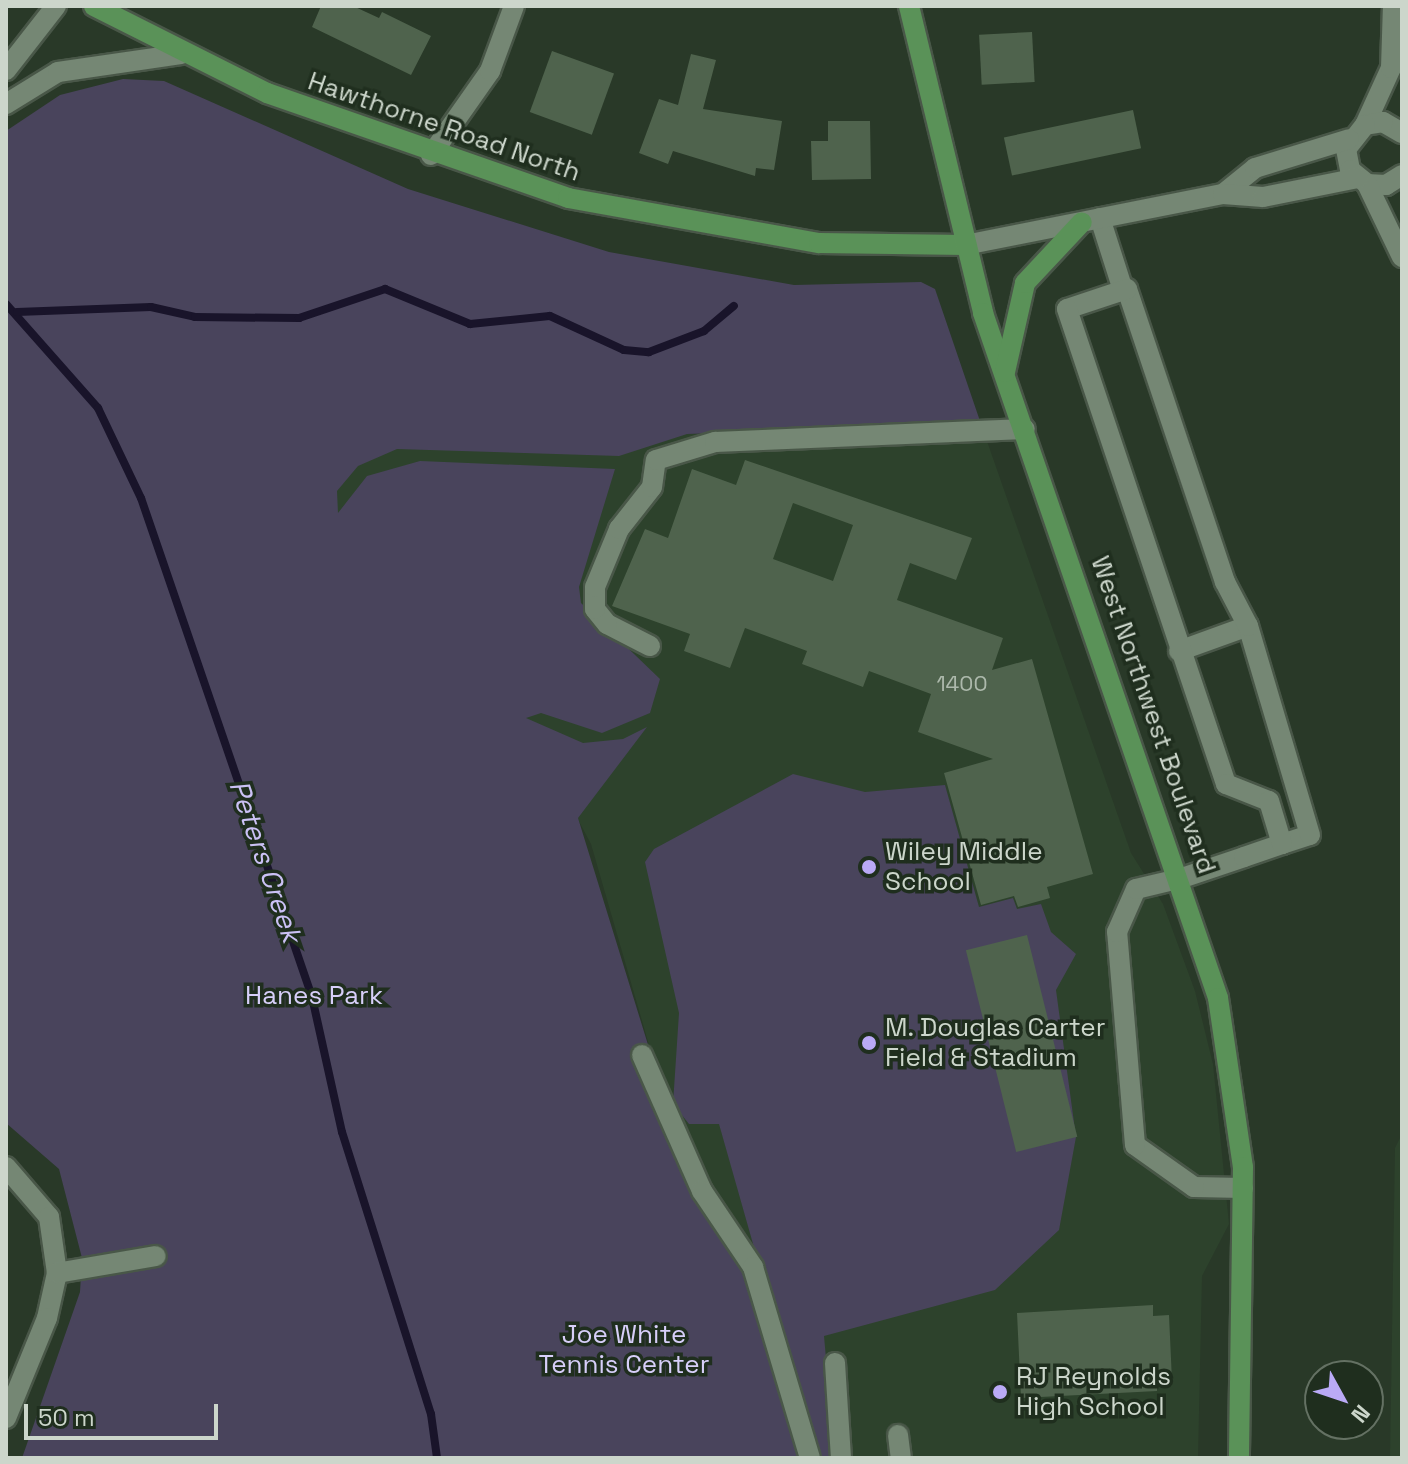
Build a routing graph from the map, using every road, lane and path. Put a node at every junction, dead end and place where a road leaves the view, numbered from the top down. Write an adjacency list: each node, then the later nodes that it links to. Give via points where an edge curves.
1 (56, 6): 7 (street)
2 (94, 6): 6 (main road, Hawthorne Road North)
3 (514, 6): 12 (street, via 490,71)
4 (909, 6): 17 (main road, West Northwest Boulevard)
5 (1393, 6): 9 (street, via 1391,68)
6 (181, 54): 8 (street, via 58,72); 12 (main road, Hawthorne Road North)
7 (6, 70)
8 (6, 104)
9 (1365, 125): 10 (street, via 1383,122); 11 (street)
10 (1402, 133)
11 (1349, 139): 14 (street, via 1347,160); 15 (street, Hawthorne Road North, via 1255,168)
12 (431, 155): 17 (main road, Hawthorne Road North, via 568,198 747,234 819,243)
13 (1402, 175): 14 (street, Hawthorne Road North, via 1386,185)
14 (1362, 181): 15 (street, Hawthorne Road North, via 1263,197); 18 (street)
15 (1223, 194): 16 (street, Hawthorne Road North)
16 (1091, 220): 17 (street, Hawthorne Road North); 19 (street); 20 (main road, via 1025,283)
17 (965, 245): 20 (main road, West Northwest Boulevard)
18 (1402, 257)
19 (1123, 290): 22 (street); 24 (street, via 1064,314)
20 (1005, 372): 21 (main road, West Northwest Boulevard)
21 (1025, 429): 23 (street, via 715,442 656,460 652,487 619,529 595,587 595,609 607,624); 26 (main road, West Northwest Boulevard)
22 (1248, 626): 24 (street); 25 (street, via 1310,835)
23 (650, 646)
24 (1179, 651): 25 (street, via 1226,784 1269,801)
25 (1282, 844): 26 (street)
26 (1182, 878): 29 (main road, West Northwest Boulevard, via 1221,1012); 29 (street, via 1136,889 1117,932 1135,1145 1194,1187)
27 (642, 1055): 35 (street, via 702,1191 753,1267)
28 (6, 1167): 31 (street, via 49,1217)
29 (1243, 1188): 38 (main road, West Northwest Boulevard)
30 (156, 1256): 31 (street)
31 (57, 1273): 33 (street, via 47,1318)
32 (835, 1363): 36 (street)
33 (6, 1418)
34 (898, 1435): 37 (street)
35 (810, 1458)
36 (841, 1458)
37 (901, 1458)
38 (1239, 1458)

